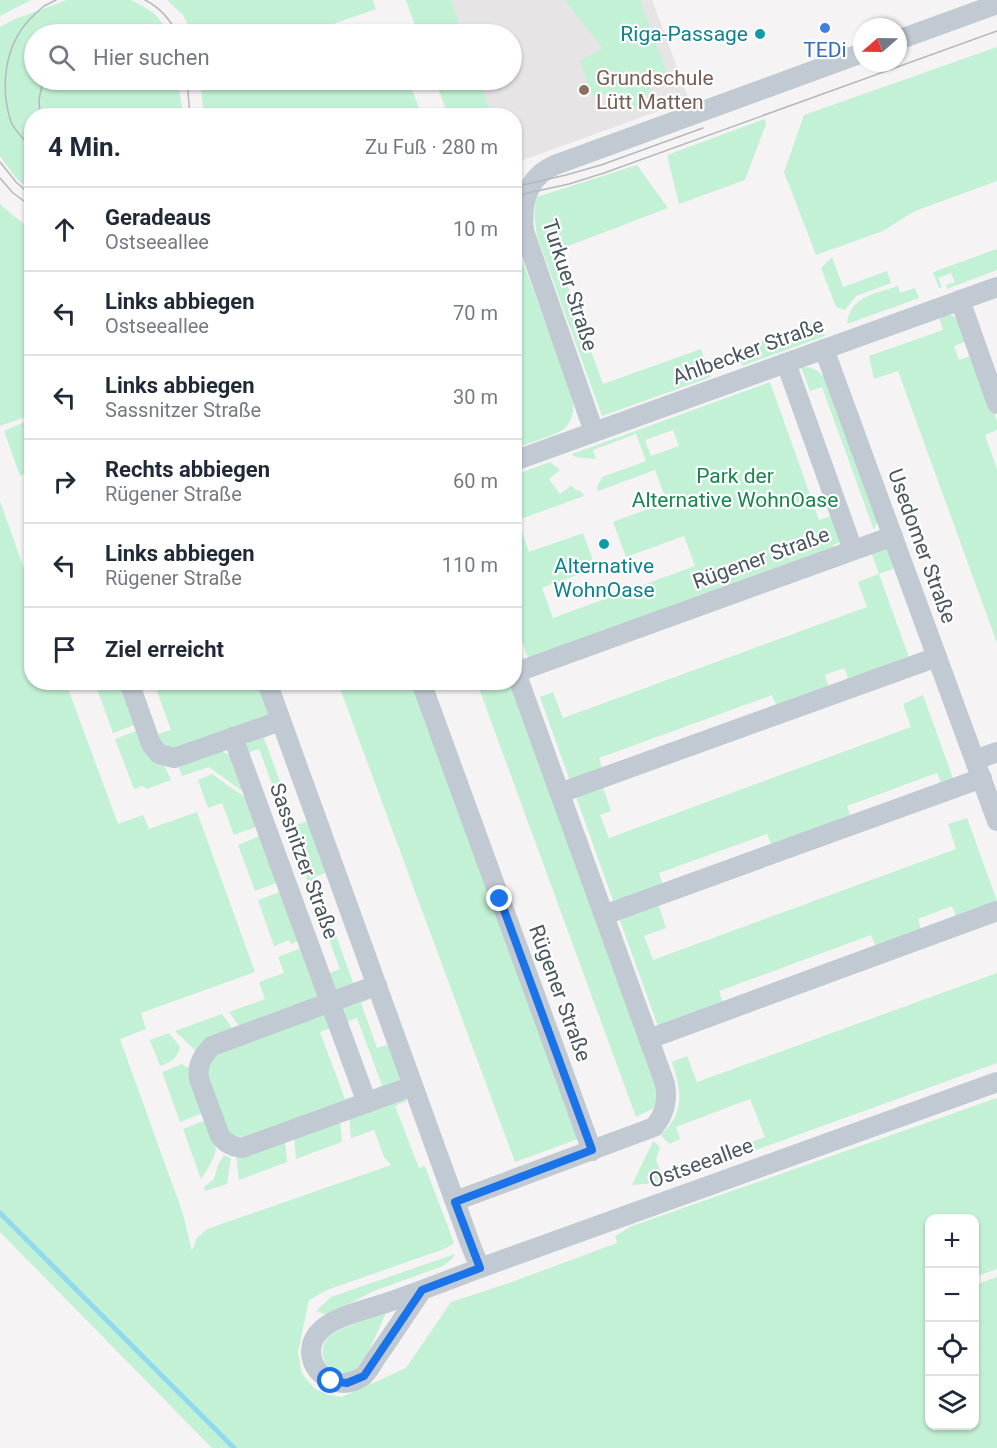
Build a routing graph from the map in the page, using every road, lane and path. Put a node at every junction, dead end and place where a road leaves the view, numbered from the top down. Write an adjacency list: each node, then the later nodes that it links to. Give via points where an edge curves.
1 (997, 4): 2 (street)
2 (907, 37)
3 (853, 56): 9 (street, Turkuer Straße, via 546,168 533,182 524,203 524,231)
4 (997, 287): 5 (street, Ahlbecker Straße)
5 (960, 300): 6 (street, Ahlbecker Straße); 8 (street)
6 (824, 349): 7 (street, Ahlbecker Straße); 11 (street, Usedomer Straße)
7 (786, 363): 9 (street, Ahlbecker Straße); 12 (street, Rügener Straße)
8 (997, 404)
9 (594, 432): 10 (street, Ahlbecker Straße)
10 (522, 458)
11 (893, 536): 12 (street, Rügener Straße); 13 (street, Usedomer Straße)
12 (853, 550): 14 (street, Rügener Straße)
13 (937, 657): 22 (street, Usedomer Straße); 23 (street)
14 (522, 667)
15 (522, 688): 23 (street, Rügener Straße)
16 (132, 690): 20 (street, via 151,744 159,754 174,758)
17 (270, 690): 19 (street, Sassnitzer Straße)
18 (424, 690): 33 (street, Rügener Straße)
19 (280, 721): 20 (street); 27 (street, Sassnitzer Straße)
20 (233, 737): 28 (street, Sassnitzer Straße)
21 (997, 752): 22 (street)
22 (978, 769): 24 (street, Usedomer Straße); 26 (street)
23 (560, 794): 26 (street, Rügener Straße)
24 (997, 820)
25 (997, 911): 29 (street)
26 (604, 915): 29 (street, Rügener Straße)
27 (377, 985): 28 (street); 31 (street, Sassnitzer Straße)
28 (330, 1002): 32 (street, Sassnitzer Straße); 32 (street, via 212,1046 199,1063 199,1079 220,1136 242,1148)
29 (649, 1039): 33 (street, Rügener Straße, via 667,1096 662,1118 654,1127)
30 (997, 1082): 35 (street, Ostseeallee)
31 (413, 1086): 32 (street); 34 (street, Sassnitzer Straße)
32 (367, 1103)
33 (592, 1150): 34 (street, Rügener Straße)
34 (455, 1202): 35 (street, Sassnitzer Straße)
35 (480, 1268): 36 (street, Ostseeallee)
36 (422, 1290): 36 (street, Ostseeallee, via 364,1376 347,1383 331,1381 318,1372 311,1357 312,1343 321,1329 335,1320)

